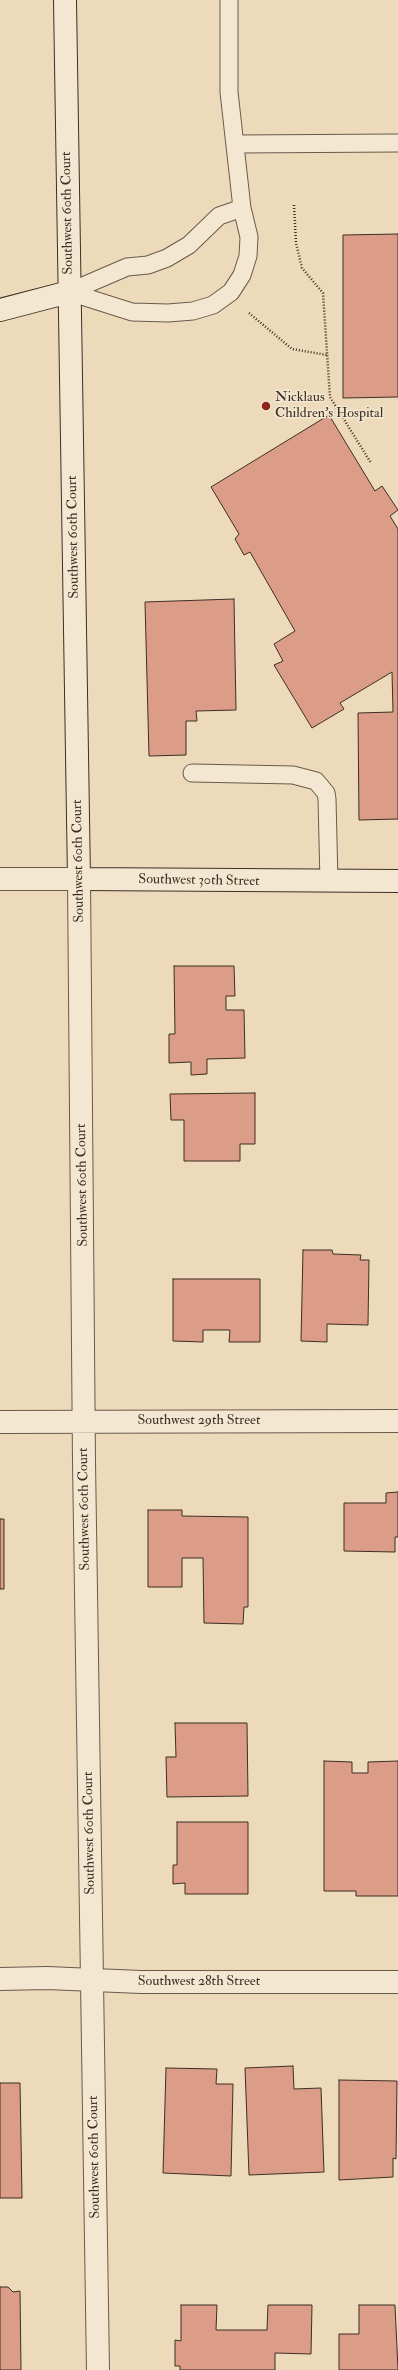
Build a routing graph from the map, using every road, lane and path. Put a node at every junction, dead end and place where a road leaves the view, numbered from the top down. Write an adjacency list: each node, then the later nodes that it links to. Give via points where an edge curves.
1 (66, 0): 7 (street, Southwest 60th Court)
2 (228, 0): 4 (lane, via 229,92)
3 (398, 143): 4 (lane)
4 (236, 144): 6 (lane)
5 (294, 205): 10 (path, via 296,243 302,268 323,293)
6 (242, 208): 7 (lane, via 219,216 189,245 167,258 148,265 127,267); 7 (lane, via 249,237 248,256 242,275 231,292 213,305 193,311 132,312)
7 (69, 292): 8 (street); 14 (street, Southwest 60th Court)
8 (0, 310)
9 (245, 310): 10 (path, via 292,349)
10 (327, 355): 11 (path, via 330,397)
11 (371, 462)
12 (192, 773): 16 (lane, via 293,775 316,781 326,793 327,799)
13 (0, 879): 14 (street, Southwest 30th Street)
14 (79, 879): 16 (street, Southwest 30th Street); 17 (street, Southwest 60th Court)
15 (398, 881): 16 (street, Southwest 30th Street)
16 (329, 882)
17 (85, 1421): 18 (street, Southwest 29th Street); 19 (street, Southwest 29th Street); 21 (street, Southwest 60th Court)
18 (398, 1421)
19 (0, 1422)
20 (0, 1979): 21 (street, Southwest 28th Street)
21 (92, 1980): 22 (street, Southwest 28th Street); 23 (street, Southwest 60th Court)
22 (398, 1982)
23 (98, 2370)

